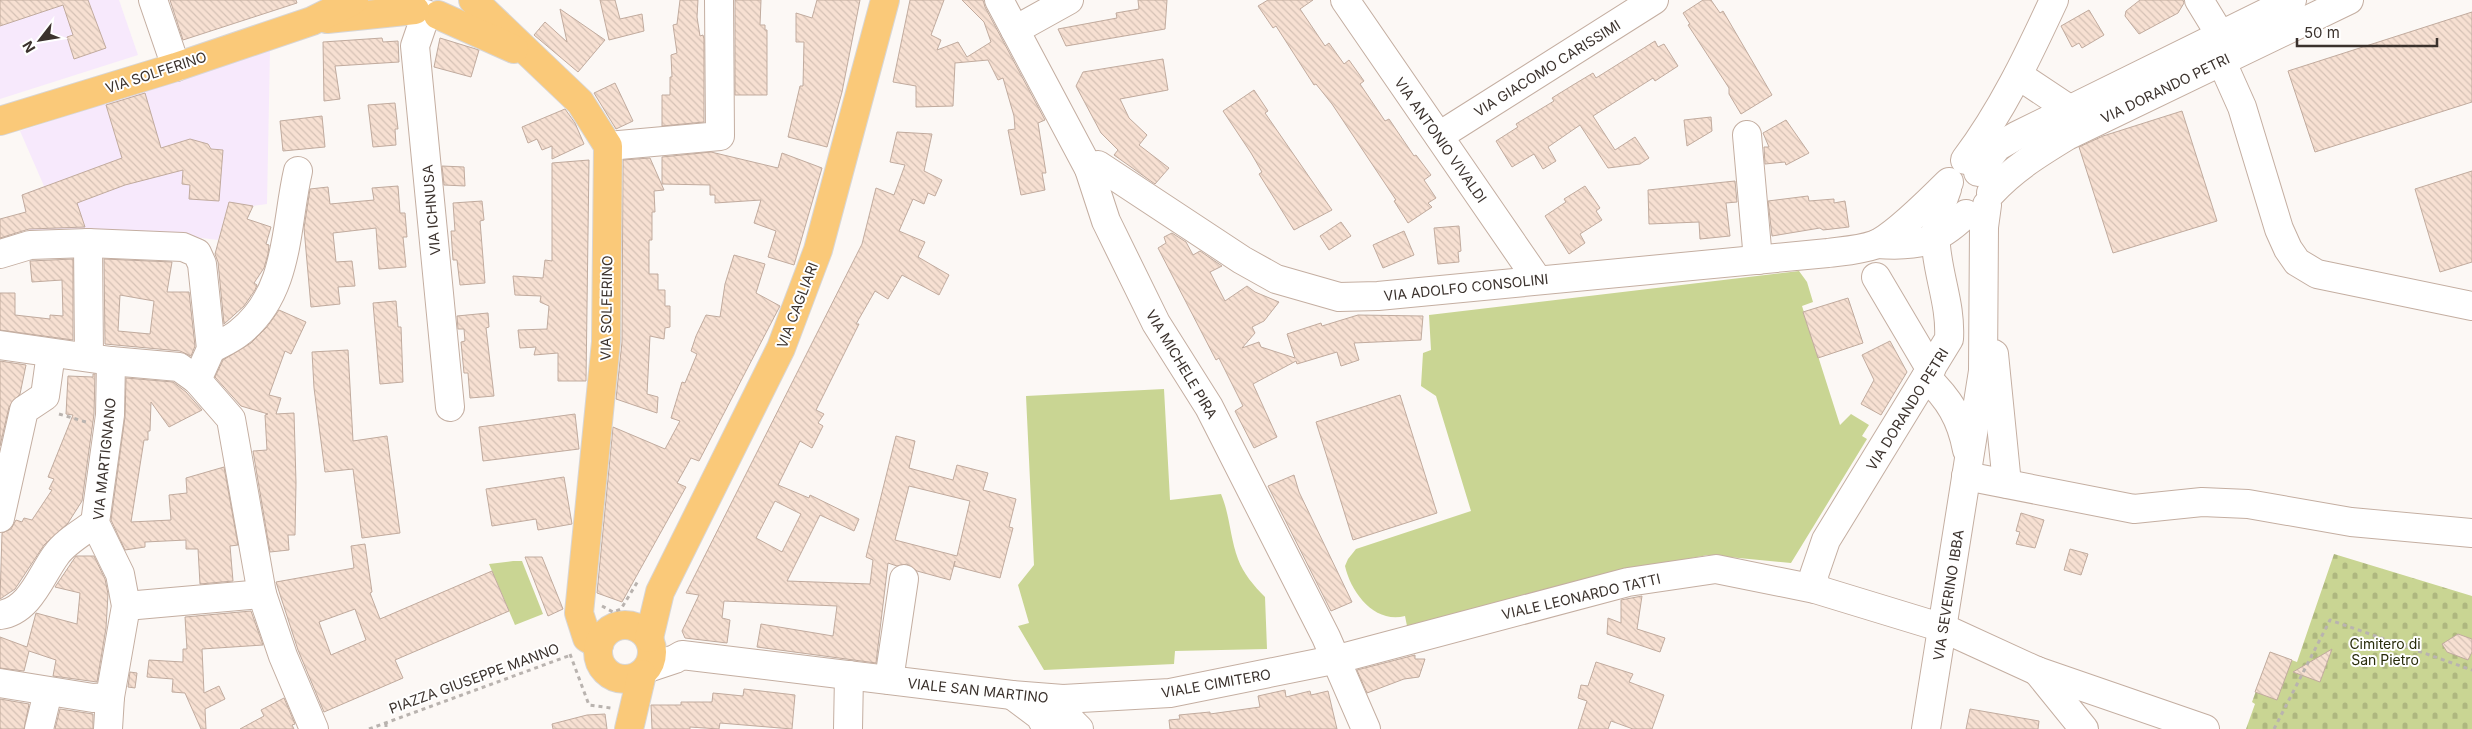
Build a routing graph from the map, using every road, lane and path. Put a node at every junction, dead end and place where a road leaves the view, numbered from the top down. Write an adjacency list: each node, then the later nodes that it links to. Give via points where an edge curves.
1 (153, 0): 20 (street)
2 (354, 0): 16 (main road, VIA SOLFERINO)
3 (460, 0): 15 (main road, via 452,10)
4 (473, 0): 19 (main road, VIA SOLFERINO)
5 (719, 0): 26 (street, via 720,136)
6 (885, 0): 55 (main road, VIA CAGLIARI, via 818,250 781,348)
7 (999, 0): 17 (street, VIA MICHELE PIRA)
8 (1069, 0): 17 (street)
9 (1345, 0): 25 (street, VIA ANTONIO VIVALDI)
10 (1654, 0): 25 (street, VIA GIACOMO CARISSIMI)
11 (2054, 0): 21 (street)
12 (2292, 0): 18 (street, VIA DORANDO PETRI)
13 (2349, 0): 18 (street, VIA DORANDO PETRI)
14 (2211, 4): 18 (street)
15 (421, 10): 16 (main road, VIA SOLFERINO); 19 (main road, VIA SOLFERINO); 46 (street, VIA ICHNUSA, via 415,46)
16 (312, 21): 20 (main road, VIA SOLFERINO)
17 (1015, 30): 27 (street, VIA MICHELE PIRA)
18 (2221, 48): 22 (street, VIA DORANDO PETRI); 29 (street, VIA DORANDO PETRI, via 2067,136 2002,180); 37 (street, via 2279,229 2297,262 2317,274)
19 (531, 56): 26 (main road, VIA SOLFERINO, via 580,102)
20 (176, 67): 23 (main road, VIA SOLFERINO)
21 (2018, 75): 22 (street); 29 (street, via 1985,134)
22 (2069, 109): 29 (street, VIA DORANDO PETRI, via 1997,147)
23 (0, 121)
24 (1747, 135): 34 (street)
25 (1439, 136): 36 (street, VIA ANTONIO VIVALDI)
26 (608, 146): 60 (main road, VIA SOLFERINO, via 606,342 582,588)
27 (1090, 169): 36 (street, VIA ADOLFO CONSOLINI, via 1098,165 1242,260 1276,279 1305,289 1339,297 1378,296); 64 (street, VIA MICHELE PIRA, via 1106,221 1156,322 1209,406)
28 (298, 171): 40 (street, via 285,256 276,285 254,318 239,333)
29 (1968, 188): 30 (street, VIA DORANDO PETRI, via 1938,219); 32 (street, VIA ADOLFO CONSOLINI); 38 (street, VIA SEVERINO IBBA, via 1984,227)
30 (1937, 236): 32 (street, VIA ADOLFO CONSOLINI, via 1917,245); 43 (street, VIA DORANDO PETRI, via 1936,246 1950,317 1950,339)
31 (88, 243): 33 (street, via 30,245); 40 (street, via 183,247 197,252 202,264); 42 (street, VIA MARTIGNANO)
32 (1877, 244): 34 (street, VIA ADOLFO CONSOLINI)
33 (0, 254)
34 (1758, 260): 36 (street, VIA ADOLFO CONSOLINI)
35 (1876, 277): 43 (street, VIA SEVERINO IBBA)
36 (1537, 279)
37 (2472, 306)
38 (1984, 340): 48 (street, VIA SEVERINO IBBA, via 1983,371); 49 (street, via 1994,353 1997,364)
39 (0, 345): 41 (street)
40 (211, 349): 44 (street)
41 (51, 353): 42 (street); 45 (street, via 45,396)
42 (100, 359): 44 (street, via 179,367); 47 (street, VIA MARTIGNANO)
43 (1929, 373): 48 (street, VIA SEVERINO IBBA, via 1955,409 1963,429); 54 (street, VIA DORANDO PETRI, via 1826,540 1814,575)
44 (197, 380): 56 (street, via 231,419)
45 (31, 405): 47 (path); 50 (street, via 24,410)
46 (450, 407)
47 (108, 428): 51 (street, VIA MARTIGNANO)
48 (1968, 469): 49 (street); 59 (street, VIA SEVERINO IBBA)
49 (2007, 484): 52 (street, via 2134,509 2202,502 2248,504 2351,522)
50 (0, 518)
51 (95, 523): 57 (street, VIA MARTIGNANO, via 120,574); 58 (street, via 56,553 31,595 8,614)
52 (2472, 533)
53 (904, 579): 69 (street, VIALE SAN MARTINO)
54 (1815, 589): 59 (street, VIALE LEONARDO TATTI); 64 (street, VIALE LEONARDO TATTI, via 1716,570 1677,574 1619,584)
55 (660, 592): 60 (main road, VIA CAGLIARI); 63 (main road, VIA CAGLIARI)
56 (262, 594): 57 (street); 79 (street, via 283,656)
57 (126, 606): 73 (street, VIA MARTIGNANO)
58 (0, 615)
59 (1943, 628): 66 (street, VIALE LEONARDO TATTI); 86 (street, VIA SEVERINO IBBA)
60 (612, 633): 63 (main road, via 637,628); 67 (main road, via 600,659)
61 (568, 647): 62 (path)
62 (571, 655): 75 (path, PIAZZA GIUSEPPE MANNO); 76 (path, via 589,705 610,708 615,713 616,727)
63 (647, 655): 67 (main road, via 626,679); 68 (street, VIALE SAN MARTINO, via 675,659 682,654); 76 (main road, VIA CAGLIARI)
64 (1338, 659): 74 (street, VIALE CIMITERO, via 1170,693); 85 (street, VIA MICHELE PIRA)
65 (2472, 670): 89 (path, via 2330,620)
66 (2037, 671): 87 (street); 88 (street, VIALE LEONARDO TATTI)
67 (610, 674): 76 (main road)
68 (849, 675): 69 (street, VIALE SAN MARTINO); 82 (street)
69 (889, 680): 72 (street, VIALE SAN MARTINO)
70 (0, 683): 71 (street)
71 (48, 692): 73 (street); 77 (street)
72 (1012, 695): 74 (street, VIALE SAN MARTINO); 83 (street, via 1040,716)
73 (110, 697): 78 (street, VIA MARTIGNANO)
74 (1063, 699): 84 (street, VIALE SAN MARTINO, via 1070,720)
75 (386, 723): 80 (path, PIAZZA GIUSEPPE MANNO); 81 (path, PIAZZA GIUSEPPE MANNO)
76 (629, 726)
77 (40, 729)
78 (108, 729)
79 (314, 729)
80 (369, 729)
81 (386, 729)
82 (848, 729)
83 (1047, 729)
84 (1079, 729)
85 (1366, 729)
86 (1926, 729)
87 (2084, 729)
88 (2205, 729)
89 (2274, 729)

